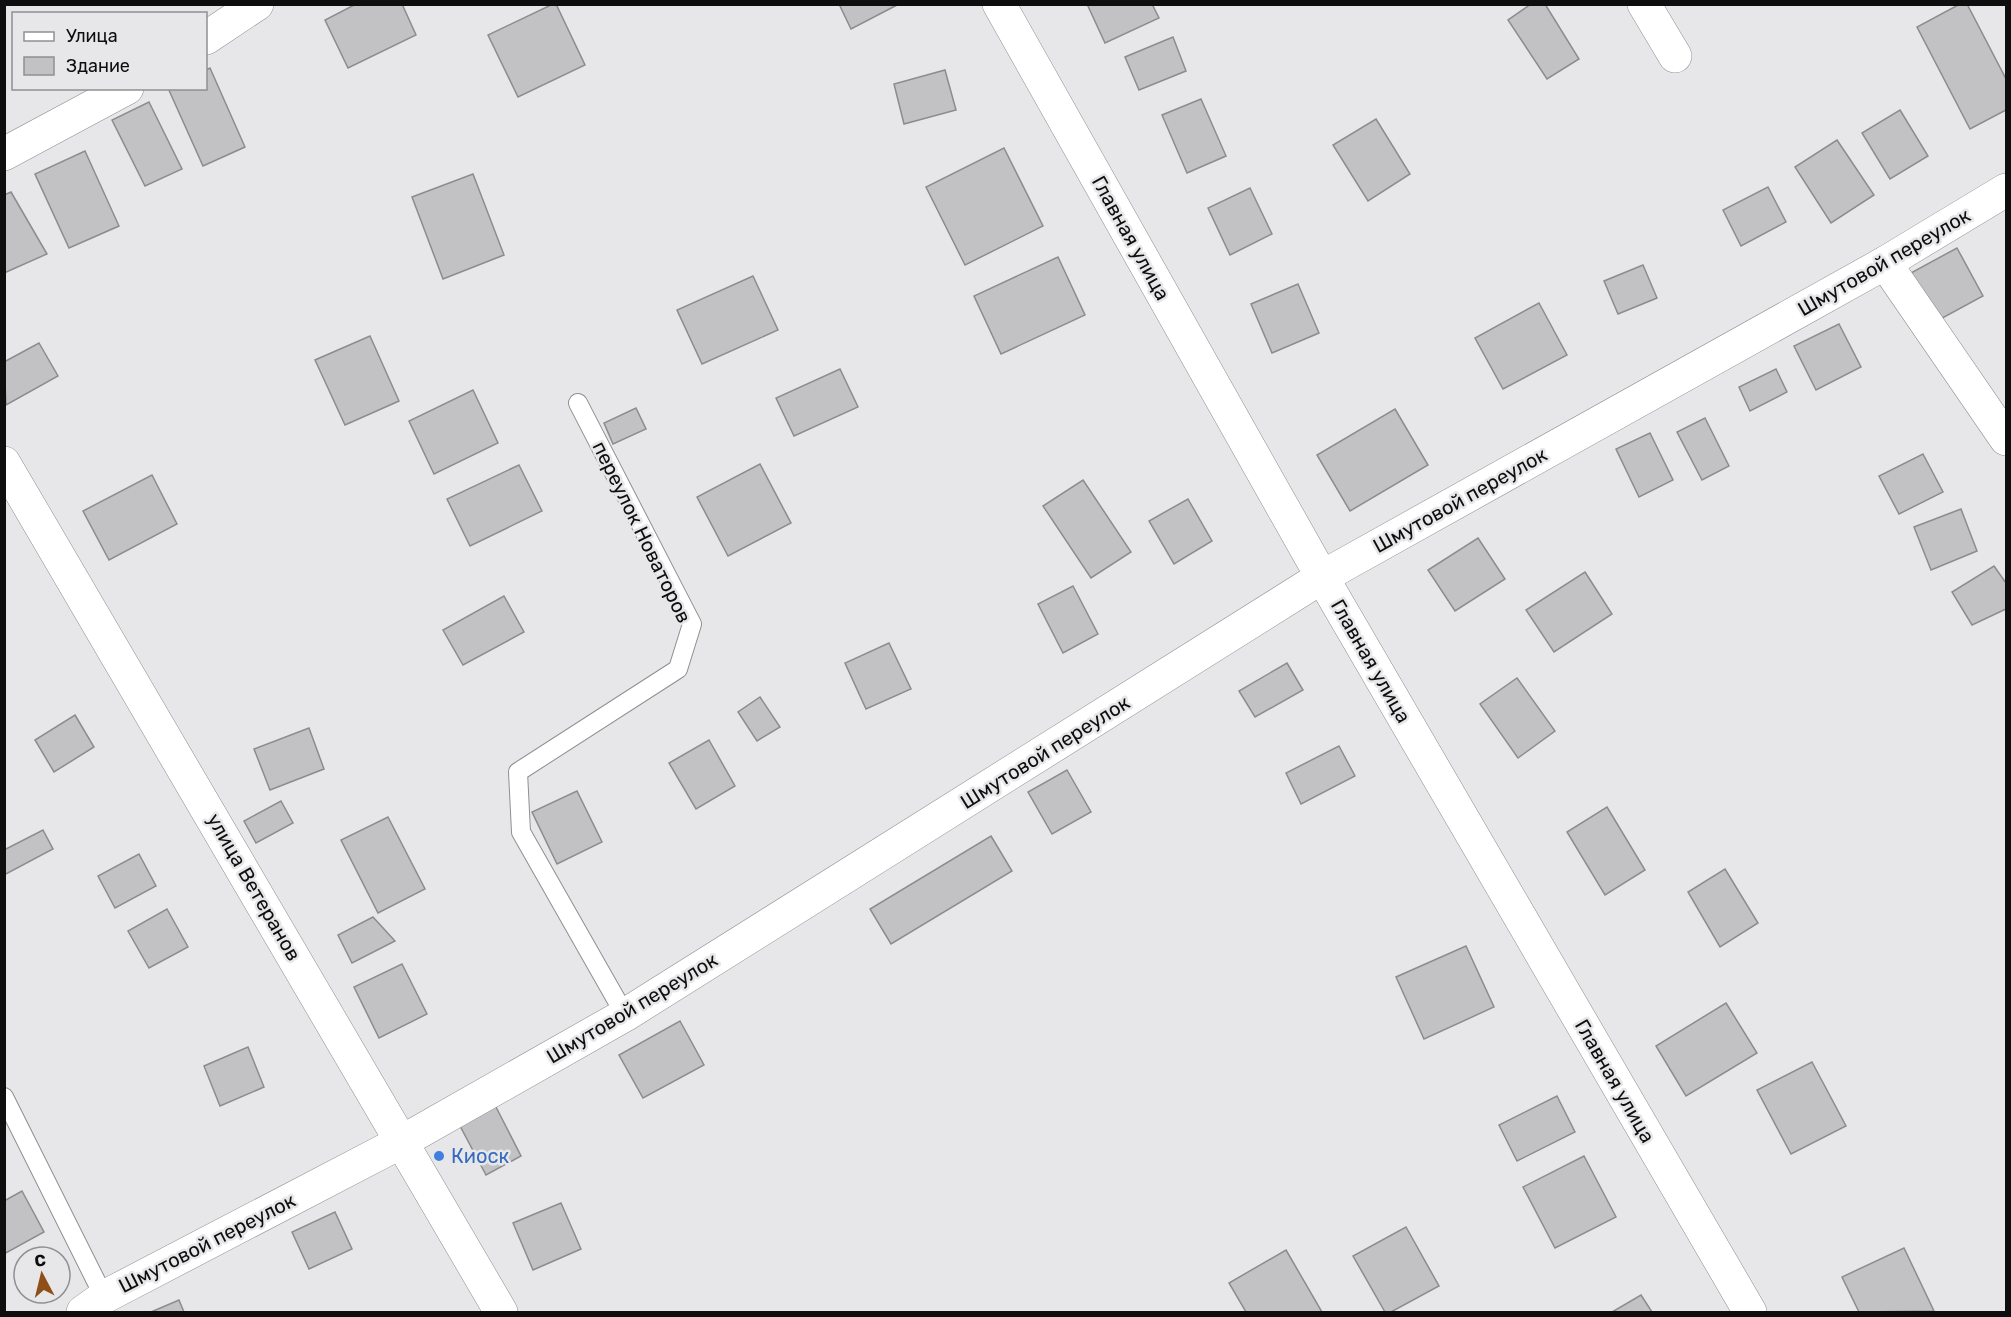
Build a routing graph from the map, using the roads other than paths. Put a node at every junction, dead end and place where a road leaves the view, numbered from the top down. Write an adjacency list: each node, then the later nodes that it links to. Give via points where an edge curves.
1 (257, 4): 4 (street)
2 (999, 4): 13 (street, Главная улица)
3 (1644, 4): 5 (street)
4 (207, 37)
5 (1675, 56)
6 (123, 90): 7 (street)
7 (4, 154)
8 (2007, 190): 9 (street, Шмутовой переулок)
9 (1885, 263): 11 (street); 13 (street, Шмутовой переулок)
10 (578, 404): 14 (lane, переулок Новаторов, via 692,624 678,669 518,772 521,832)
11 (2007, 439)
12 (4, 463): 16 (street, улица Ветеранов)
13 (1322, 577): 14 (street, Шмутовой переулок); 19 (street, Главная улица)
14 (625, 1015): 16 (street, Шмутовой переулок)
15 (4, 1097): 17 (lane)
16 (404, 1141): 17 (street, Шмутовой переулок); 18 (street, улица Ветеранов)
17 (94, 1305)
18 (501, 1312)
19 (1750, 1312)

